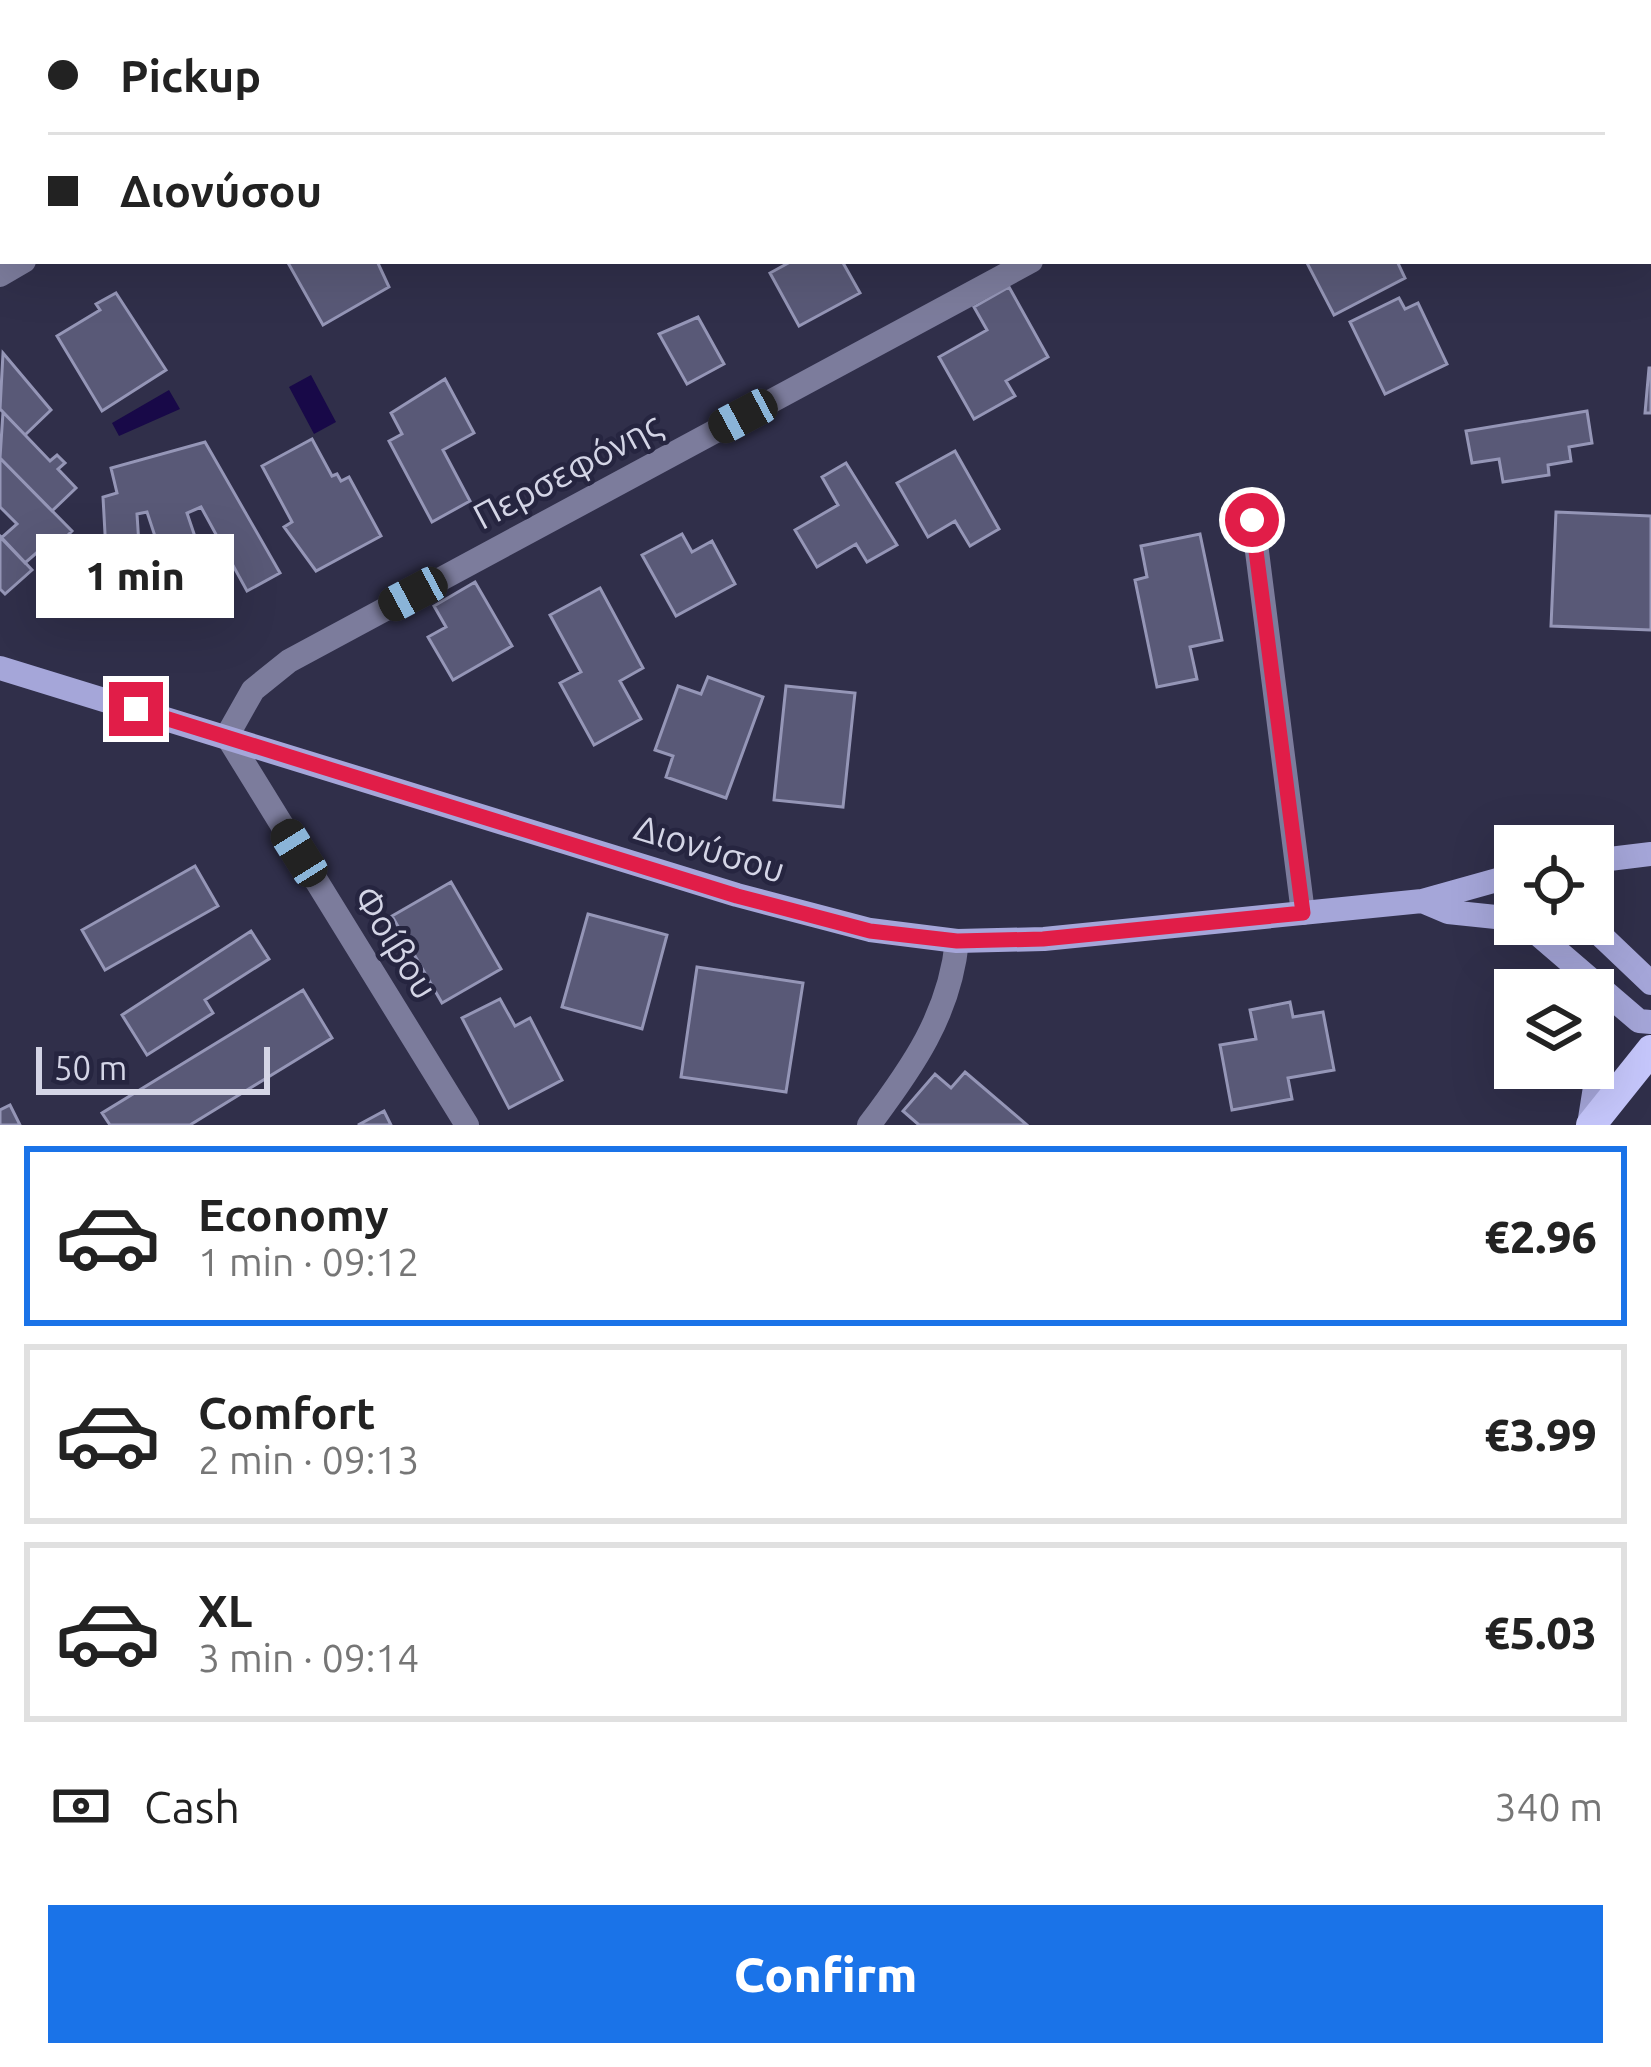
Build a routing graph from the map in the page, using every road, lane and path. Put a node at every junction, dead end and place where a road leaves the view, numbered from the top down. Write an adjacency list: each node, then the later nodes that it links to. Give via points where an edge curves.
1 (1025, 264): 4 (street, Περσεφόνης, via 289,661 253,690)
2 (1252, 520): 11 (street)
3 (0, 668): 4 (main road, Διονύσου)
4 (227, 736): 13 (main road, Διονύσου, via 737,896 870,931); 22 (street, Φοίβου)
5 (1651, 833): 6 (main road)
6 (1614, 853)
7 (1651, 854): 8 (main road)
8 (1614, 858)
9 (1494, 882): 10 (main road, Διονύσου)
10 (1422, 901): 11 (main road, Διονύσου); 12 (main road, Διονύσου)
11 (1303, 913): 13 (main road, Διονύσου)
12 (1494, 917)
13 (957, 941): 23 (street, via 943,1008 913,1066)
14 (1548, 945): 16 (main road)
15 (1611, 945): 17 (main road)
16 (1573, 969)
17 (1651, 982)
18 (1614, 1002): 19 (main road)
19 (1651, 1022)
20 (1651, 1050): 24 (main road)
21 (1595, 1089): 24 (main road)
22 (467, 1125)
23 (868, 1125)
24 (1590, 1125)

